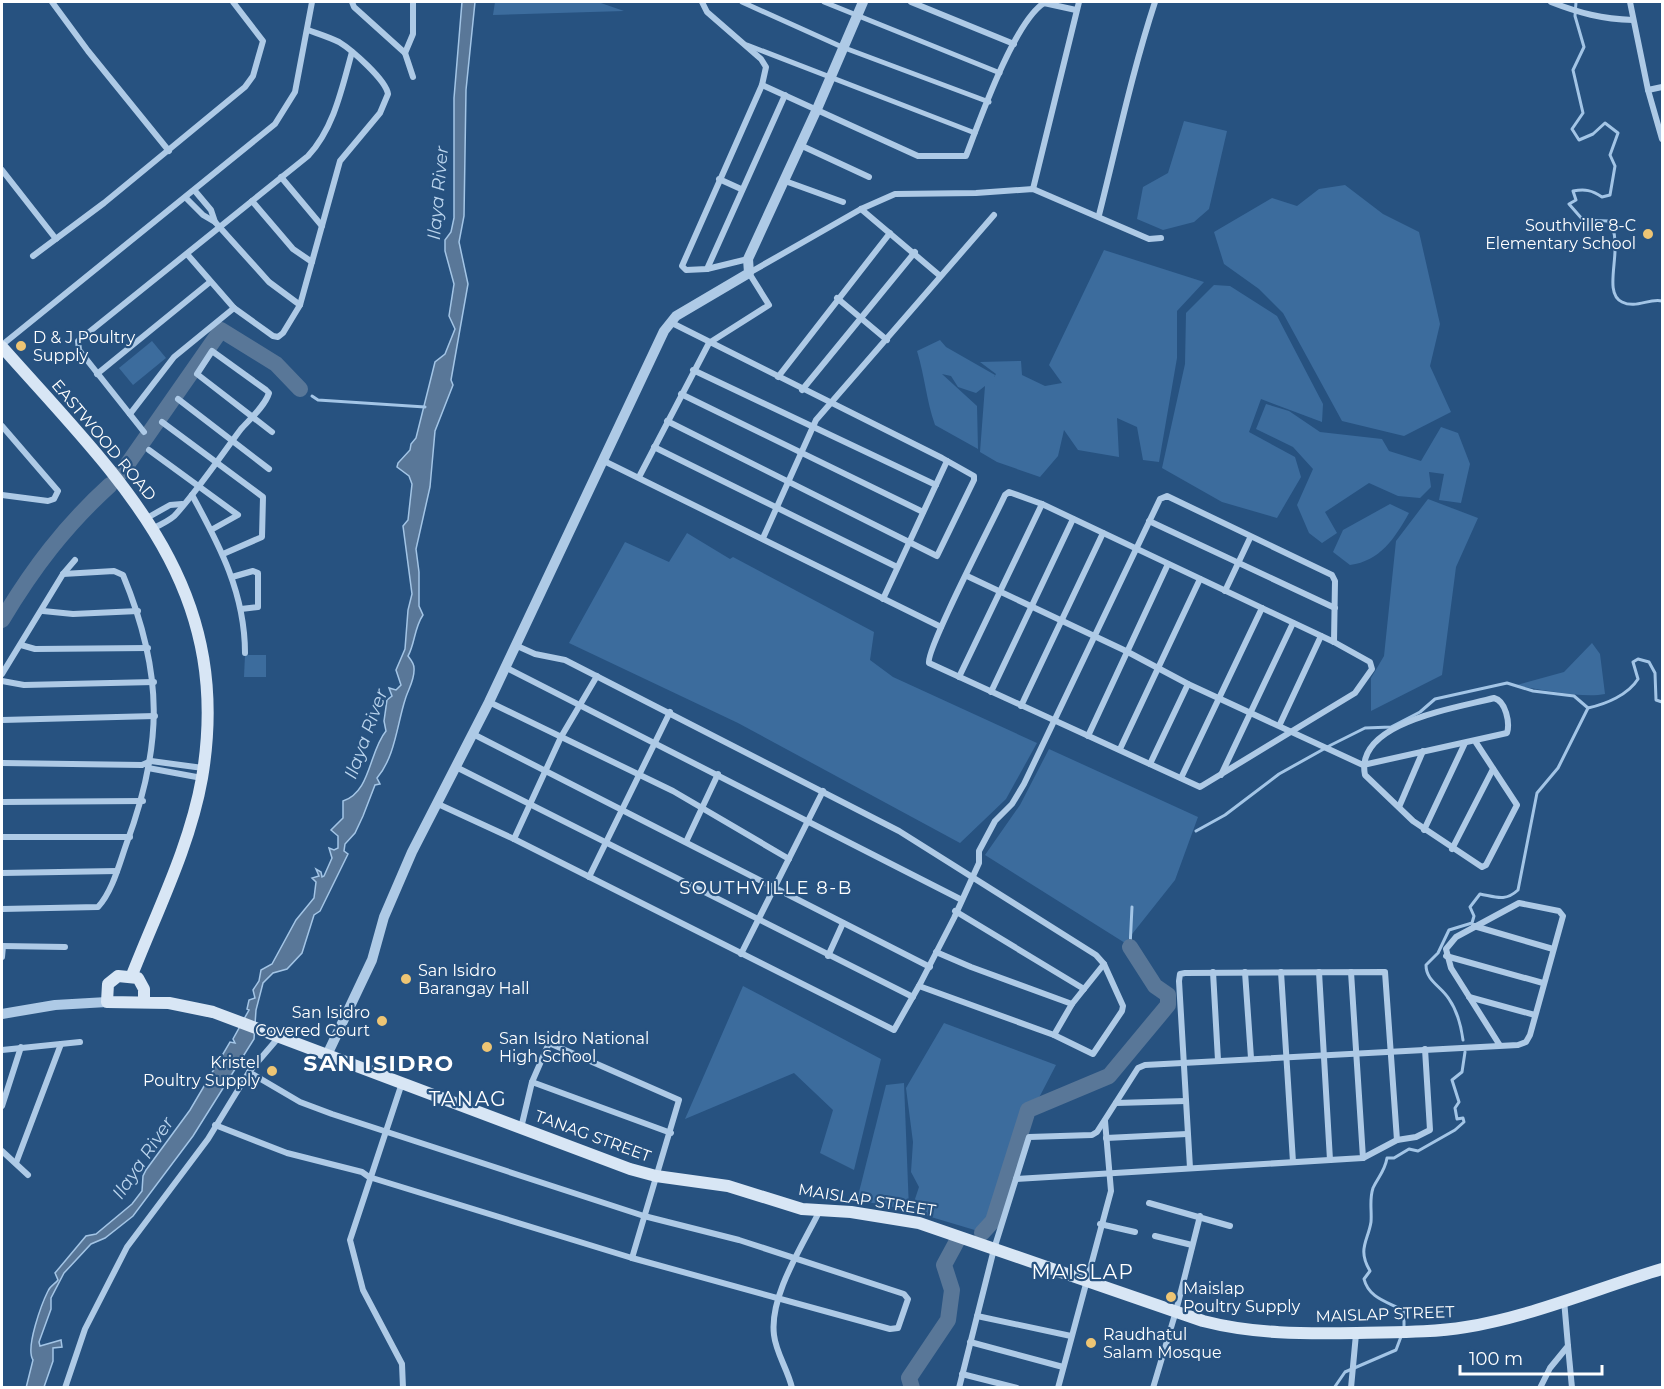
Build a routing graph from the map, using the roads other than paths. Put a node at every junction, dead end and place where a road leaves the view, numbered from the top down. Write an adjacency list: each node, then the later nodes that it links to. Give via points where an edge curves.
1 (52, 2): 36 (street)
2 (233, 2): 36 (street, via 263,41 253,76)
3 (312, 2): 18 (street)
4 (352, 2): 23 (street)
5 (413, 2): 23 (street, via 413,34)
6 (702, 2): 19 (street, via 707,12)
7 (742, 2): 21 (street)
8 (824, 2): 16 (street)
9 (862, 2): 16 (street)
10 (911, 2): 20 (street)
11 (1079, 2): 15 (street)
12 (1155, 2): 50 (street, via 1130,84)
13 (1551, 2): 17 (street, via 1604,20)
14 (1630, 2): 17 (street)
15 (1076, 10): 20 (street, via 1044,3); 43 (street)
16 (856, 17): 21 (street); 24 (street)
17 (1632, 20): 29 (street)
18 (308, 30): 22 (street, via 328,36); 44 (street, via 295,92 286,110 275,124)
19 (743, 44): 26 (street); 27 (street, via 764,62)
20 (1014, 44): 24 (street)
21 (842, 47): 26 (street); 31 (street)
22 (352, 52): 38 (street, via 333,116 319,144); 52 (street, via 384,84 388,94 380,112 340,161)
23 (405, 53): 25 (street)
24 (1000, 73): 31 (street)
25 (414, 77)
26 (830, 78): 32 (street); 33 (street)
27 (762, 85): 30 (street); 40 (street)
28 (1662, 87): 29 (street)
29 (1648, 90): 34 (street)
30 (785, 95): 32 (street); 42 (street)
31 (988, 102): 33 (street)
32 (817, 109): 33 (street, via 924,157 966,156); 35 (street)
33 (975, 133)
34 (1662, 139)
35 (800, 145): 39 (street); 41 (street)
36 (169, 151): 55 (street)
37 (2, 170): 55 (street)
38 (280, 177): 46 (street); 52 (street)
39 (868, 177)
40 (719, 179): 42 (street); 61 (street, via 683,261 686,270)
41 (785, 180): 47 (street); 59 (street)
42 (741, 189): 61 (street)
43 (1034, 189): 48 (street, via 895,194); 50 (street)
44 (195, 191): 45 (street); 51 (street, via 211,210)
45 (186, 198): 51 (street); 72 (street)
46 (252, 201): 51 (street); 60 (street, via 293,249)
47 (843, 202)
48 (861, 209): 53 (street); 62 (street)
49 (994, 215): 63 (street)
50 (1099, 215): 54 (street, via 1149,239)
51 (217, 225): 57 (street); 66 (street, via 263,275)
52 (322, 226): 60 (street)
53 (890, 233): 56 (street); 65 (street)
54 (1161, 238)
55 (56, 239): 58 (street)
56 (915, 252): 63 (street); 68 (street)
57 (187, 254): 64 (street); 74 (street, via 78,341 79,350)
58 (33, 256)
59 (748, 259): 61 (street); 62 (street)
60 (312, 262): 66 (street)
61 (707, 269)
62 (749, 273): 69 (street); 71 (street, via 769,305)
63 (939, 275): 70 (street)
64 (210, 282): 67 (street); 74 (street)
65 (837, 298): 68 (street); 75 (street)
66 (300, 305): 67 (street, via 278,337)
67 (234, 308): 80 (street, via 174,357)
68 (862, 318): 70 (street); 76 (street)
69 (669, 322): 71 (street); 92 (street)
70 (886, 340): 79 (street)
71 (709, 343): 73 (street); 75 (street)
72 (2, 346): 108 (main road, EASTWOOD ROAD, via 109,468)
73 (693, 370): 77 (street); 85 (street)
74 (97, 374): 80 (street)
75 (778, 377): 76 (street)
76 (802, 390): 79 (street)
77 (681, 394): 82 (street); 91 (street)
78 (178, 399): 88 (street)
79 (830, 403): 85 (street); 93 (street)
80 (130, 414): 86 (street)
81 (252, 416): 81 (street, via 268,393 212,351 196,374); 87 (street); 88 (street)
82 (667, 421): 89 (street); 97 (street)
83 (162, 422): 94 (street)
84 (2, 426): 100 (street, via 58,491 48,501)
85 (813, 427): 91 (street); 98 (street)
86 (144, 432)
87 (272, 432)
88 (233, 440): 94 (street); 95 (street)
89 (654, 447): 96 (street); 104 (street)
90 (149, 450): 99 (street)
91 (804, 454): 97 (street); 105 (street)
92 (602, 460): 96 (street); 140 (street)
93 (947, 461): 98 (street); 113 (street, via 974,476 974,484 937,556)
94 (217, 463): 99 (street); 115 (street, via 259,492 263,501 262,537)
95 (269, 469)
96 (639, 477): 111 (street)
97 (790, 482): 104 (street); 113 (street)
98 (936, 485): 105 (street)
99 (199, 486): 101 (street); 109 (street, via 238,515)
100 (2, 495)
101 (192, 495): 102 (street); 109 (street)
102 (182, 504): 108 (street, via 170,505); 108 (street, via 177,514)
103 (1042, 504): 106 (street); 121 (street, via 1014,492 1005,495); 124 (street)
104 (777, 510): 111 (street); 119 (street)
105 (923, 512): 113 (street)
106 (1073, 519): 110 (street); 127 (street)
107 (1149, 521): 112 (street, via 1160,499 1167,496); 114 (street); 118 (street)
108 (151, 523): 181 (main road, EASTWOOD ROAD, via 179,576 200,644 207,694)
109 (211, 530): 115 (street)
110 (1102, 533): 114 (street); 133 (street)
111 (763, 538): 126 (street)
112 (1250, 538): 118 (street); 129 (street, via 1332,575)
113 (910, 540): 119 (street)
114 (1136, 549): 117 (street); 136 (street)
115 (223, 554): 122 (street)
116 (75, 560): 120 (street)
117 (1168, 564): 123 (street); 142 (street)
118 (1238, 564): 125 (street); 129 (street)
119 (897, 567): 126 (street)
120 (63, 574): 131 (street); 132 (street, via 120,572)
121 (967, 576): 124 (street); 135 (street)
122 (232, 577): 130 (street); 130 (street, via 253,570 258,573 258,607)
123 (1200, 579): 125 (street); 145 (street)
124 (1002, 590): 127 (street); 148 (street)
125 (1225, 591): 128 (street)
126 (883, 599): 135 (street)
127 (1031, 605): 133 (street); 152 (street)
128 (1262, 608): 134 (street); 153 (street)
129 (1335, 608): 138 (street)
130 (241, 609): 143 (street)
131 (43, 611): 132 (street); 139 (street)
132 (138, 611): 141 (street)
133 (1062, 621): 136 (street); 156 (street)
134 (1293, 623): 137 (street); 158 (street)
135 (941, 627): 148 (street, via 927,660)
136 (1095, 636): 142 (street); 161 (street)
137 (1321, 636): 138 (street); 162 (street)
138 (1334, 642): 163 (street, via 1370,662 1372,669 1355,693)
139 (21, 645): 141 (street, via 35,649); 146 (street)
140 (514, 645): 144 (street); 147 (street, via 565,660)
141 (148, 648): 150 (street)
142 (1126, 651): 145 (street); 165 (street)
143 (245, 653)
144 (505, 668): 154 (street); 155 (street)
145 (1157, 668): 151 (street); 170 (street)
146 (2, 674)
147 (597, 676): 155 (street); 157 (street)
148 (959, 676): 152 (street)
149 (2, 681): 150 (street, via 24,685)
150 (154, 682): 159 (street)
151 (1188, 684): 153 (street); 174 (street)
152 (991, 692): 156 (street)
153 (1219, 698): 158 (street); 185 (street)
154 (489, 702): 164 (street); 166 (street)
155 (580, 704): 166 (street); 168 (street)
156 (1021, 706): 161 (street)
157 (670, 712): 168 (street); 186 (street)
158 (1251, 713): 162 (street); 184 (street)
159 (155, 716): 160 (street); 172 (street)
160 (2, 720)
161 (1056, 720): 165 (street); 205 (street, via 1012,804 995,821 979,851)
162 (1280, 724): 163 (street)
163 (1292, 731): 176 (street); 184 (street)
164 (472, 734): 177 (street); 180 (street)
165 (1088, 736): 170 (street)
166 (561, 737): 180 (street); 183 (street)
167 (1475, 741): 169 (street); 176 (street, via 1507,733 1499,699 1409,720 1384,733); 179 (street)
168 (655, 742): 182 (street); 183 (street)
169 (1465, 743): 171 (street); 195 (street)
170 (1120, 749): 174 (street)
171 (1424, 751): 176 (street); 191 (street)
172 (151, 761): 175 (street); 178 (street); 181 (street)
173 (2, 763): 175 (street)
174 (1150, 764): 185 (street)
175 (142, 765): 178 (street)
176 (1363, 765): 191 (street, via 1365,775)
177 (456, 767): 189 (street); 190 (street)
178 (150, 769): 181 (street); 187 (street)
179 (1493, 769): 201 (street); 201 (street, via 1517,805 1486,865 1482,867)
180 (546, 771): 190 (street); 192 (street)
181 (202, 773): 229 (main road, EASTWOOD ROAD, via 188,830)
182 (718, 774): 193 (street); 194 (street)
183 (639, 775): 192 (street); 193 (street)
184 (1220, 775): 185 (street, via 1200,787)
185 (1181, 778)
186 (823, 791): 194 (street); 205 (street)
187 (143, 801): 188 (street); 197 (street)
188 (2, 802)
189 (438, 804): 198 (street); 251 (street, via 402,874 372,960)
190 (530, 805): 198 (street); 200 (street)
191 (1399, 807): 195 (street)
192 (623, 809): 199 (street); 200 (street)
193 (702, 810): 199 (street); 202 (street)
194 (808, 820): 202 (street); 208 (street)
195 (1424, 830): 201 (street)
196 (2, 837): 197 (street)
197 (130, 837): 203 (street)
198 (514, 839): 206 (street)
199 (686, 842): 207 (street)
200 (606, 843): 206 (street); 211 (street)
201 (1452, 849)
202 (789, 859): 207 (street)
203 (117, 871): 204 (street); 209 (street, via 98,907)
204 (2, 873)
205 (974, 876): 208 (street); 222 (street)
206 (589, 877): 218 (street)
207 (773, 888): 211 (street); 212 (street)
208 (960, 899): 210 (street)
209 (2, 909)
210 (955, 911): 217 (street); 232 (street)
211 (756, 920): 218 (street); 219 (street)
212 (843, 923): 219 (street); 223 (street)
213 (1474, 926): 216 (street); 216 (street, via 1519,903 1559,911 1563,916); 220 (street, via 1448,944)
214 (2, 946): 215 (street); 221 (street)
215 (65, 947)
216 (1553, 949): 230 (street)
217 (936, 952): 223 (street); 237 (street)
218 (741, 954): 234 (street, via 890,1029 897,1029)
219 (828, 956): 234 (street)
220 (1446, 956): 230 (street); 233 (street)
221 (2, 957)
222 (1104, 964): 232 (street); 241 (street, via 1123,1006 1093,1054)
223 (930, 967): 231 (street)
224 (1213, 972): 225 (street); 254 (street); 255 (street, via 1180,974)
225 (1245, 972): 226 (street); 253 (street)
226 (1281, 972): 227 (street); 252 (street)
227 (1319, 972): 228 (street); 250 (street)
228 (1351, 972): 248 (street, via 1385,972); 249 (street)
229 (132, 975): 235 (main road, via 112,979 106,990); 236 (main road, via 142,982)
230 (1543, 983): 239 (street)
231 (920, 986): 234 (street); 241 (street)
232 (1084, 989): 237 (street)
233 (1469, 996): 239 (street); 244 (street)
234 (913, 997)
235 (107, 1002): 236 (main road, TANAG STREET); 238 (street)
236 (144, 1002): 240 (main road, TANAG STREET, via 184,1005)
237 (1072, 1004): 241 (street)
238 (2, 1014)
239 (1535, 1015): 244 (street, via 1526,1042)
240 (274, 1035): 251 (main road, TANAG STREET); 256 (street)
241 (1054, 1035)
242 (80, 1042): 243 (street)
243 (61, 1044): 245 (street); 274 (street)
244 (1499, 1044): 246 (street)
245 (21, 1047): 247 (street); 261 (street)
246 (1425, 1048): 248 (street); 269 (street, via 1430,1130)
247 (2, 1050)
248 (1391, 1050): 249 (street); 269 (street)
249 (1356, 1052): 250 (street); 271 (street)
250 (1323, 1054): 252 (street); 272 (street)
251 (327, 1055): 258 (main road, TANAG STREET)
252 (1286, 1056): 253 (street); 273 (street)
253 (1251, 1058): 254 (street)
254 (1218, 1060): 255 (street)
255 (1183, 1062): 259 (street); 260 (street, via 1138,1068)
256 (249, 1072): 263 (street); 265 (street, via 300,1102)
257 (532, 1082): 264 (street); 266 (street); 266 (street, via 546,1046 553,1043 676,1097 679,1105)
258 (402, 1083): 264 (main road, TANAG STREET); 265 (street)
259 (1186, 1101): 260 (street); 267 (street)
260 (1116, 1103): 262 (street)
261 (2, 1106)
262 (1105, 1121): 268 (street); 280 (street, via 1092,1135 1029,1137)
263 (215, 1125): 279 (street, via 287,1153 362,1172); 305 (street, via 119,1261 85,1329)
264 (521, 1128): 278 (main road, TANAG STREET)
265 (385, 1131): 279 (street); 283 (street)
266 (671, 1133): 278 (street)
267 (1187, 1134): 268 (street); 275 (street)
268 (1106, 1138): 276 (street)
269 (1397, 1140): 271 (street)
270 (2, 1151): 274 (street)
271 (1363, 1158): 272 (street)
272 (1330, 1160): 273 (street)
273 (1293, 1162): 275 (street)
274 (16, 1163): 277 (street)
275 (1191, 1167): 276 (street)
276 (1110, 1172): 280 (street); 285 (street, via 1111,1191)
277 (28, 1174)
278 (656, 1176): 282 (main road, MAISLAP STREET, via 714,1183 802,1209); 283 (street)
279 (369, 1178): 292 (street); 306 (street, via 351,1231 351,1251 371,1310 402,1364)
280 (1016, 1179): 290 (street)
281 (1149, 1203): 284 (street)
282 (821, 1210): 290 (main road, MAISLAP STREET, via 919,1223); 291 (street)
283 (644, 1216): 291 (street); 292 (street)
284 (1200, 1216): 286 (street); 289 (street)
285 (1100, 1224): 287 (street); 294 (street)
286 (1230, 1226)
287 (1135, 1233)
288 (1155, 1236): 289 (street)
289 (1192, 1245): 297 (street)
290 (994, 1249): 294 (main road, MAISLAP STREET); 298 (street)
291 (797, 1257): 295 (street); 295 (street, via 907,1296 898,1328)
292 (632, 1258): 295 (street)
293 (1662, 1269): 296 (main road, MAISLAP STREET)
294 (1086, 1280): 297 (main road, MAISLAP STREET); 300 (street)
295 (779, 1297): 307 (street, via 773,1317 774,1338)
296 (1564, 1300): 299 (main road, MAISLAP STREET, via 1466,1328); 302 (street)
297 (1176, 1311): 299 (main road, MAISLAP STREET, via 1239,1329); 311 (street)
298 (977, 1316): 300 (street); 301 (street)
299 (1356, 1333): 312 (street)
300 (1071, 1336): 303 (street)
301 (970, 1342): 303 (street); 304 (street)
302 (1568, 1346): 313 (street); 314 (street)
303 (1063, 1367): 310 (street)
304 (962, 1374): 308 (street); 309 (street)
305 (65, 1388)
306 (403, 1388)
307 (792, 1388)
308 (959, 1388)
309 (1017, 1388)
310 (1058, 1388)
311 (1153, 1388)
312 (1351, 1388)
313 (1540, 1388)
314 (1572, 1388)

